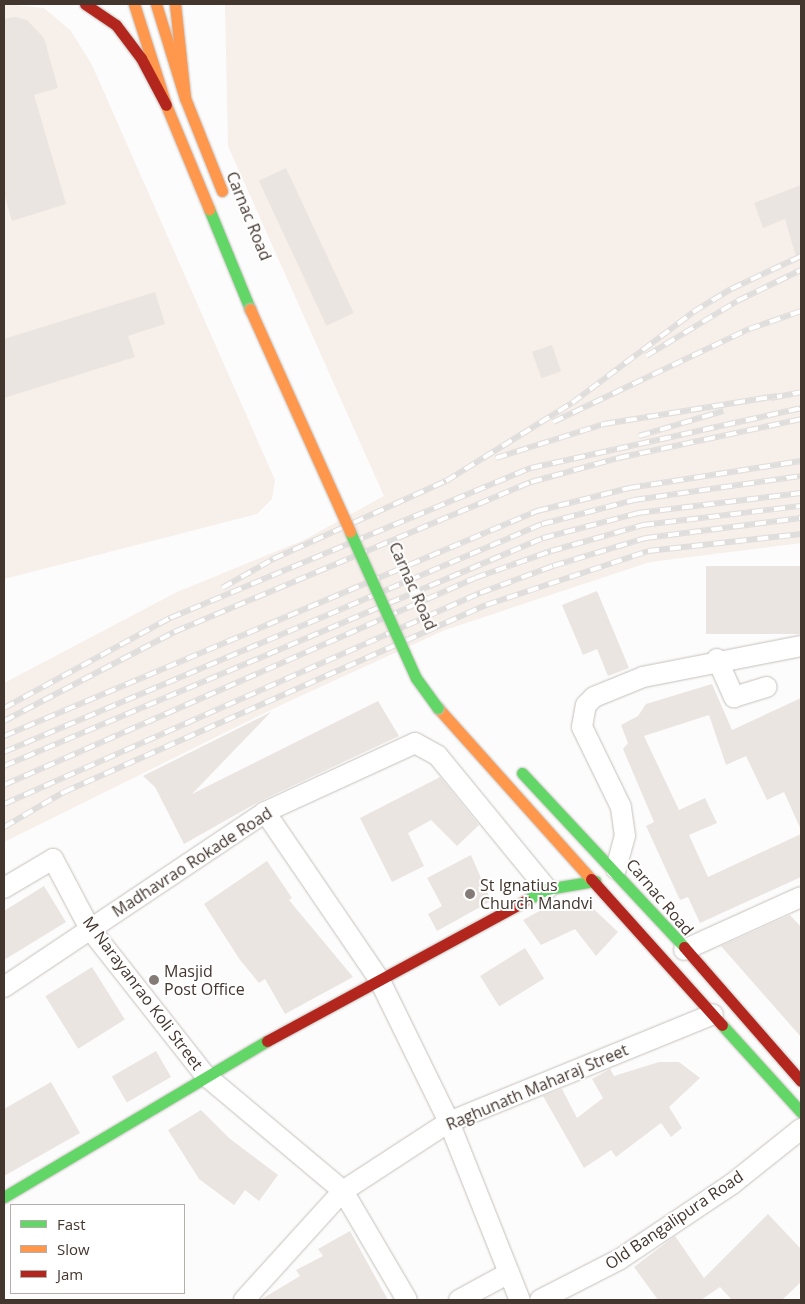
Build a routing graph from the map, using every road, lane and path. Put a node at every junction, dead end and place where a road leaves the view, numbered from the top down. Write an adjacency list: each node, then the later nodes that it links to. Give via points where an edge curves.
1 (85, 4): 6 (main road, via 116,25 141,58)
2 (134, 4): 6 (main road)
3 (156, 4): 5 (main road, Carnac Road)
4 (175, 4): 5 (main road)
5 (185, 98): 7 (main road, Carnac Road)
6 (166, 105): 14 (main road, bridge, via 250,309 416,678 438,708)
7 (225, 200)
8 (801, 646): 9 (street)
9 (718, 659): 10 (street, via 734,697); 13 (street, via 643,676 594,697 586,706 582,727 621,806 625,836)
10 (767, 687)
11 (512, 762): 13 (main road, Carnac Road)
12 (265, 812): 16 (street, Madhavrao Rokade Road, via 405,746 425,745); 18 (street, Madhavrao Rokade Road); 20 (street)
13 (616, 869): 19 (main road, Carnac Road)
14 (595, 881): 16 (main road); 22 (main road)
15 (4, 888): 18 (street, M Narayanrao Koli Street, via 53,859)
16 (547, 889): 20 (main road)
17 (801, 897): 19 (street)
18 (90, 929): 21 (street, Madhavrao Rokade Road); 23 (street, M Narayanrao Koli Street)
19 (684, 950): 24 (main road, Carnac Road)
20 (378, 978): 23 (main road); 26 (street)
21 (4, 987)
22 (713, 1014): 25 (main road); 26 (street, Raghunath Maharaj Street)
23 (205, 1075): 28 (street, M Narayanrao Koli Street); 29 (main road)
24 (801, 1081)
25 (801, 1112)
26 (449, 1122): 28 (street, Raghunath Maharaj Street); 30 (street)
27 (801, 1129): 35 (street, Old Bangalipura Road, via 732,1184 620,1259)
28 (344, 1191): 31 (street, Raghunath Maharaj Street); 32 (street)
29 (4, 1197)
30 (509, 1273): 33 (street); 34 (street)
31 (244, 1300)
32 (407, 1300)
33 (458, 1300)
34 (520, 1300)
35 (540, 1300)

